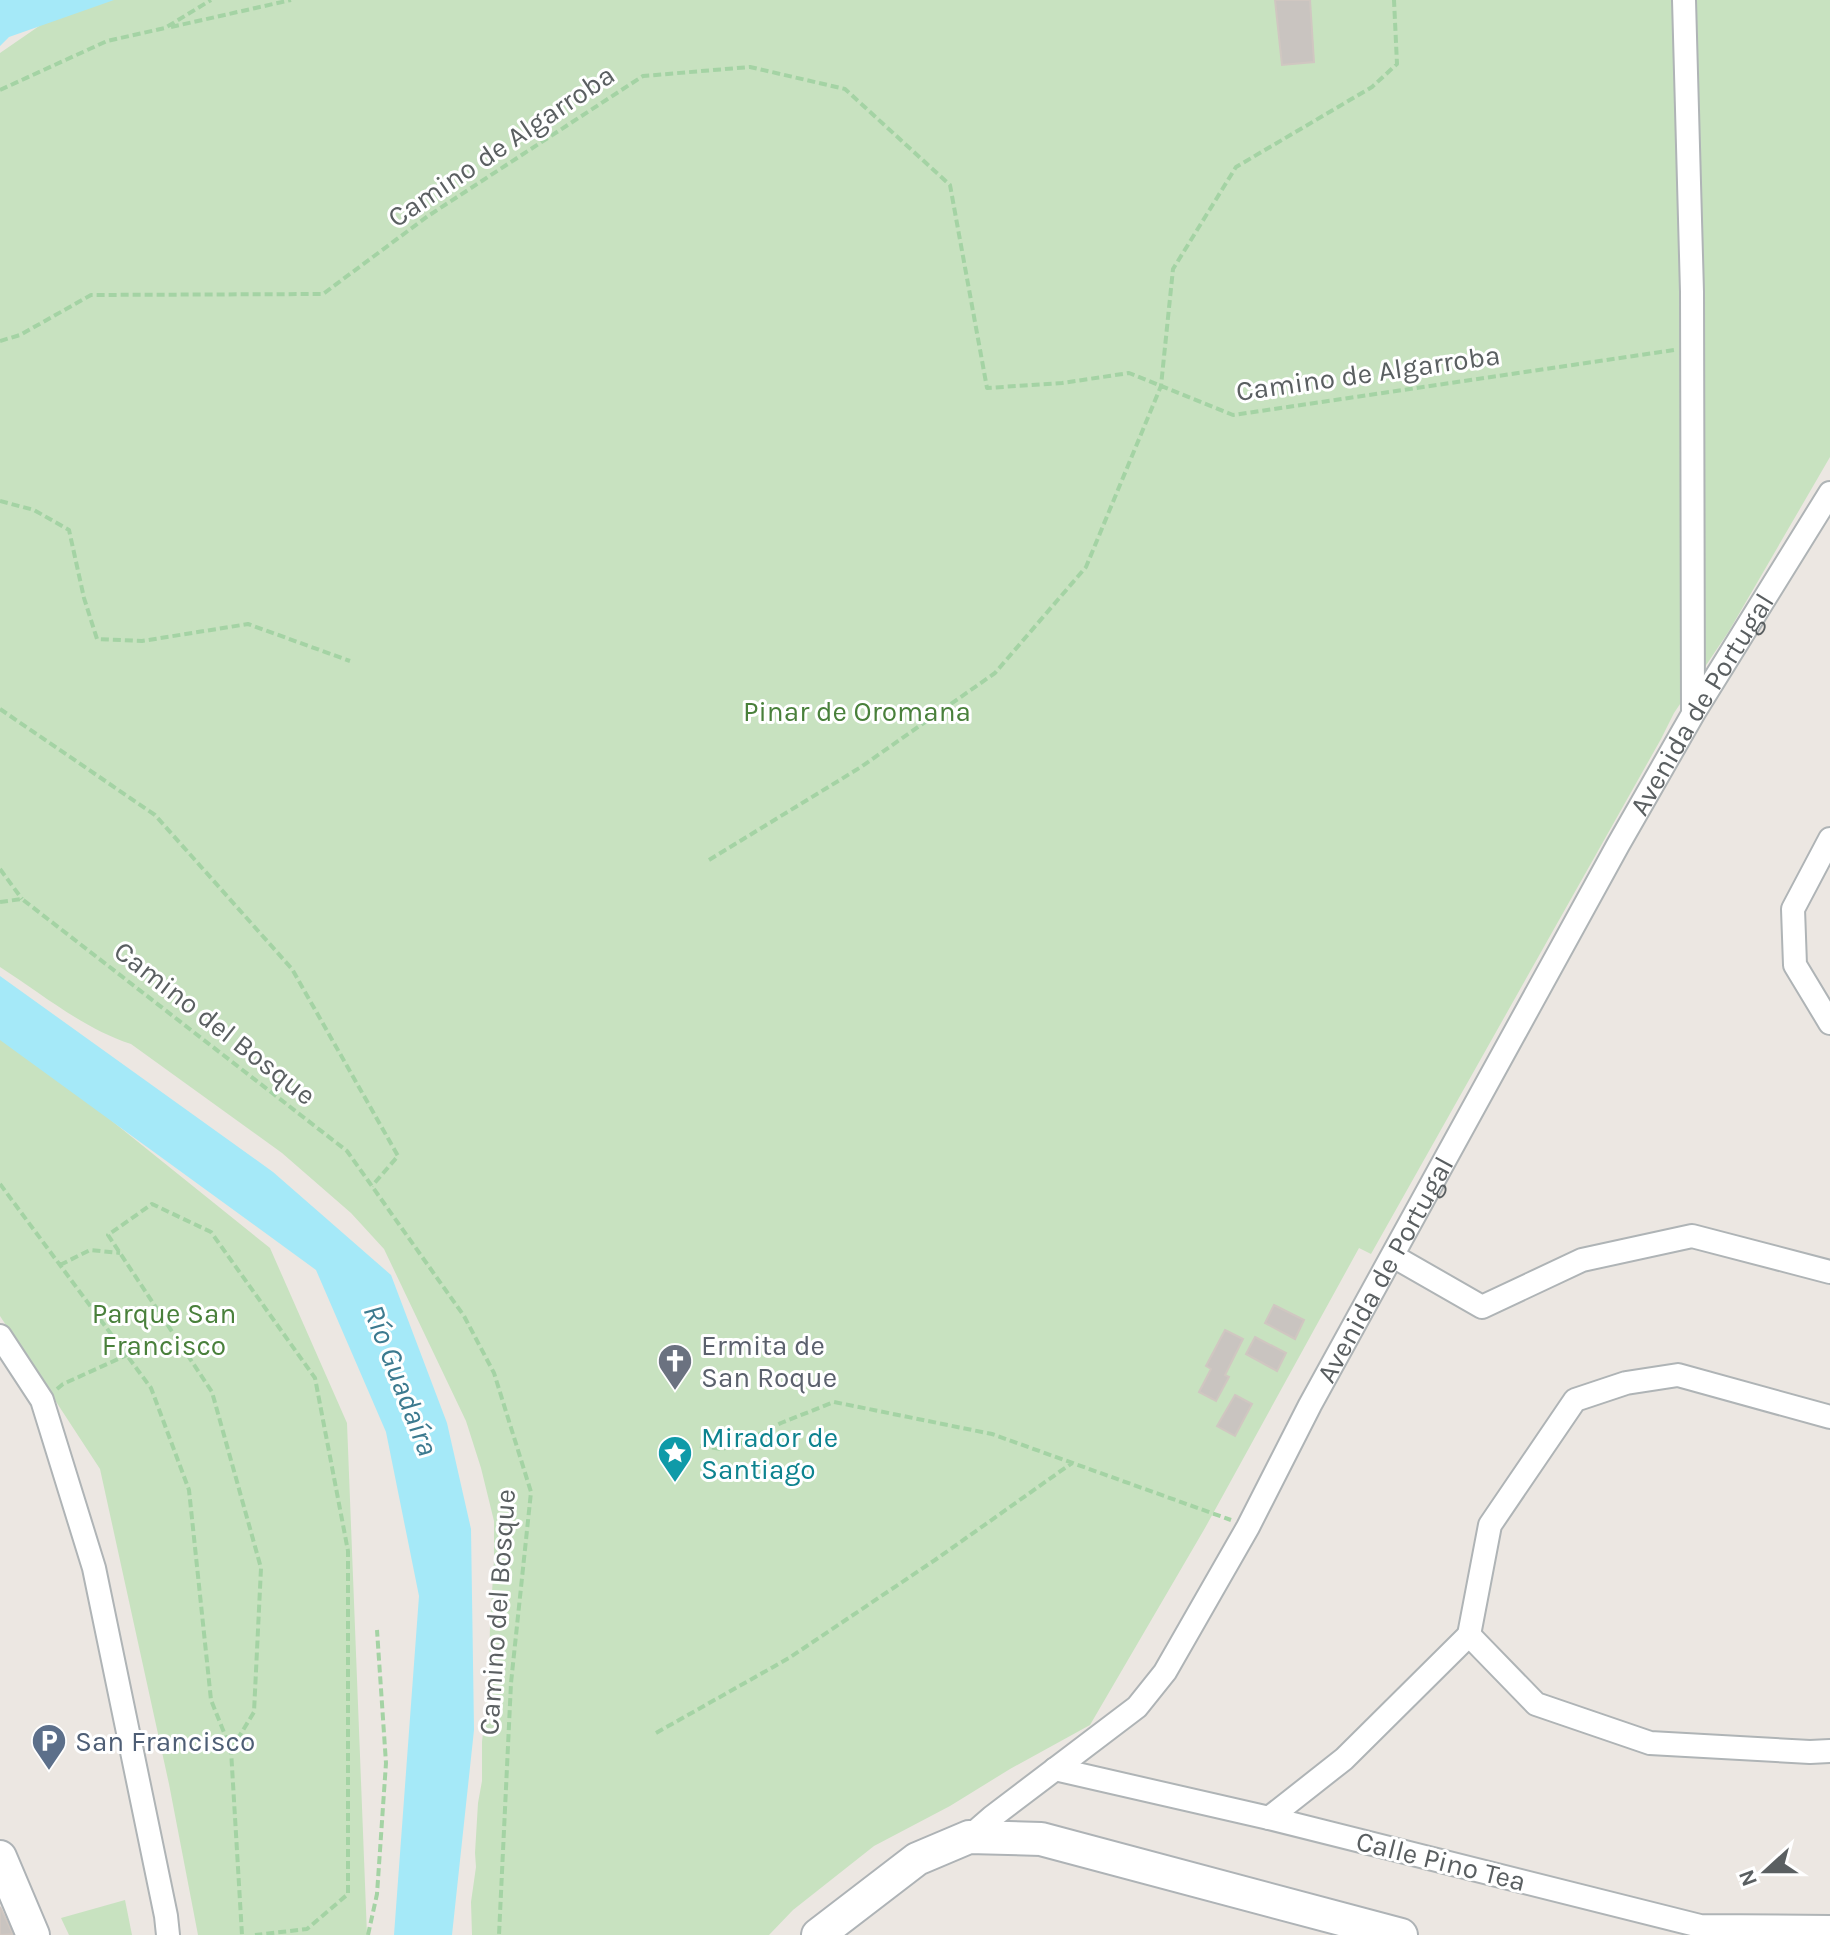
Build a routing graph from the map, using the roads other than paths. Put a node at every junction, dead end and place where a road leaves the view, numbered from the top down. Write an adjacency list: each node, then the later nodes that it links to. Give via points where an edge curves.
1 (1684, 0): 3 (street)
2 (1830, 493): 3 (street, Avenida de Portugal)
3 (1693, 714): 6 (street, Avenida de Portugal)
4 (1830, 839): 5 (street, via 1793,909 1795,965)
5 (1830, 1023)
6 (1393, 1256): 7 (street, via 1482,1307 1582,1260 1692,1236); 12 (street, Avenida de Portugal, via 1165,1672 1137,1707)
7 (1830, 1272)
8 (0, 1336): 18 (street, via 42,1400 94,1568)
9 (1830, 1417): 10 (street, via 1678,1375 1626,1383 1575,1400 1490,1525)
10 (1469, 1635): 11 (street, via 1536,1704 1650,1743); 13 (street, via 1344,1759)
11 (1830, 1751)
12 (1055, 1769): 13 (street, Calle Pino Tea); 14 (street, Avenida de Portugal)
13 (1269, 1818): 16 (street, Calle Pino Tea, via 1700,1926)
14 (969, 1837): 19 (street, Avenida de Portugal, via 917,1859); 20 (street, via 1041,1839)
15 (0, 1857): 17 (street)
16 (1830, 1927)
17 (33, 1935)
18 (168, 1935)
19 (818, 1935)
20 (1401, 1935)

